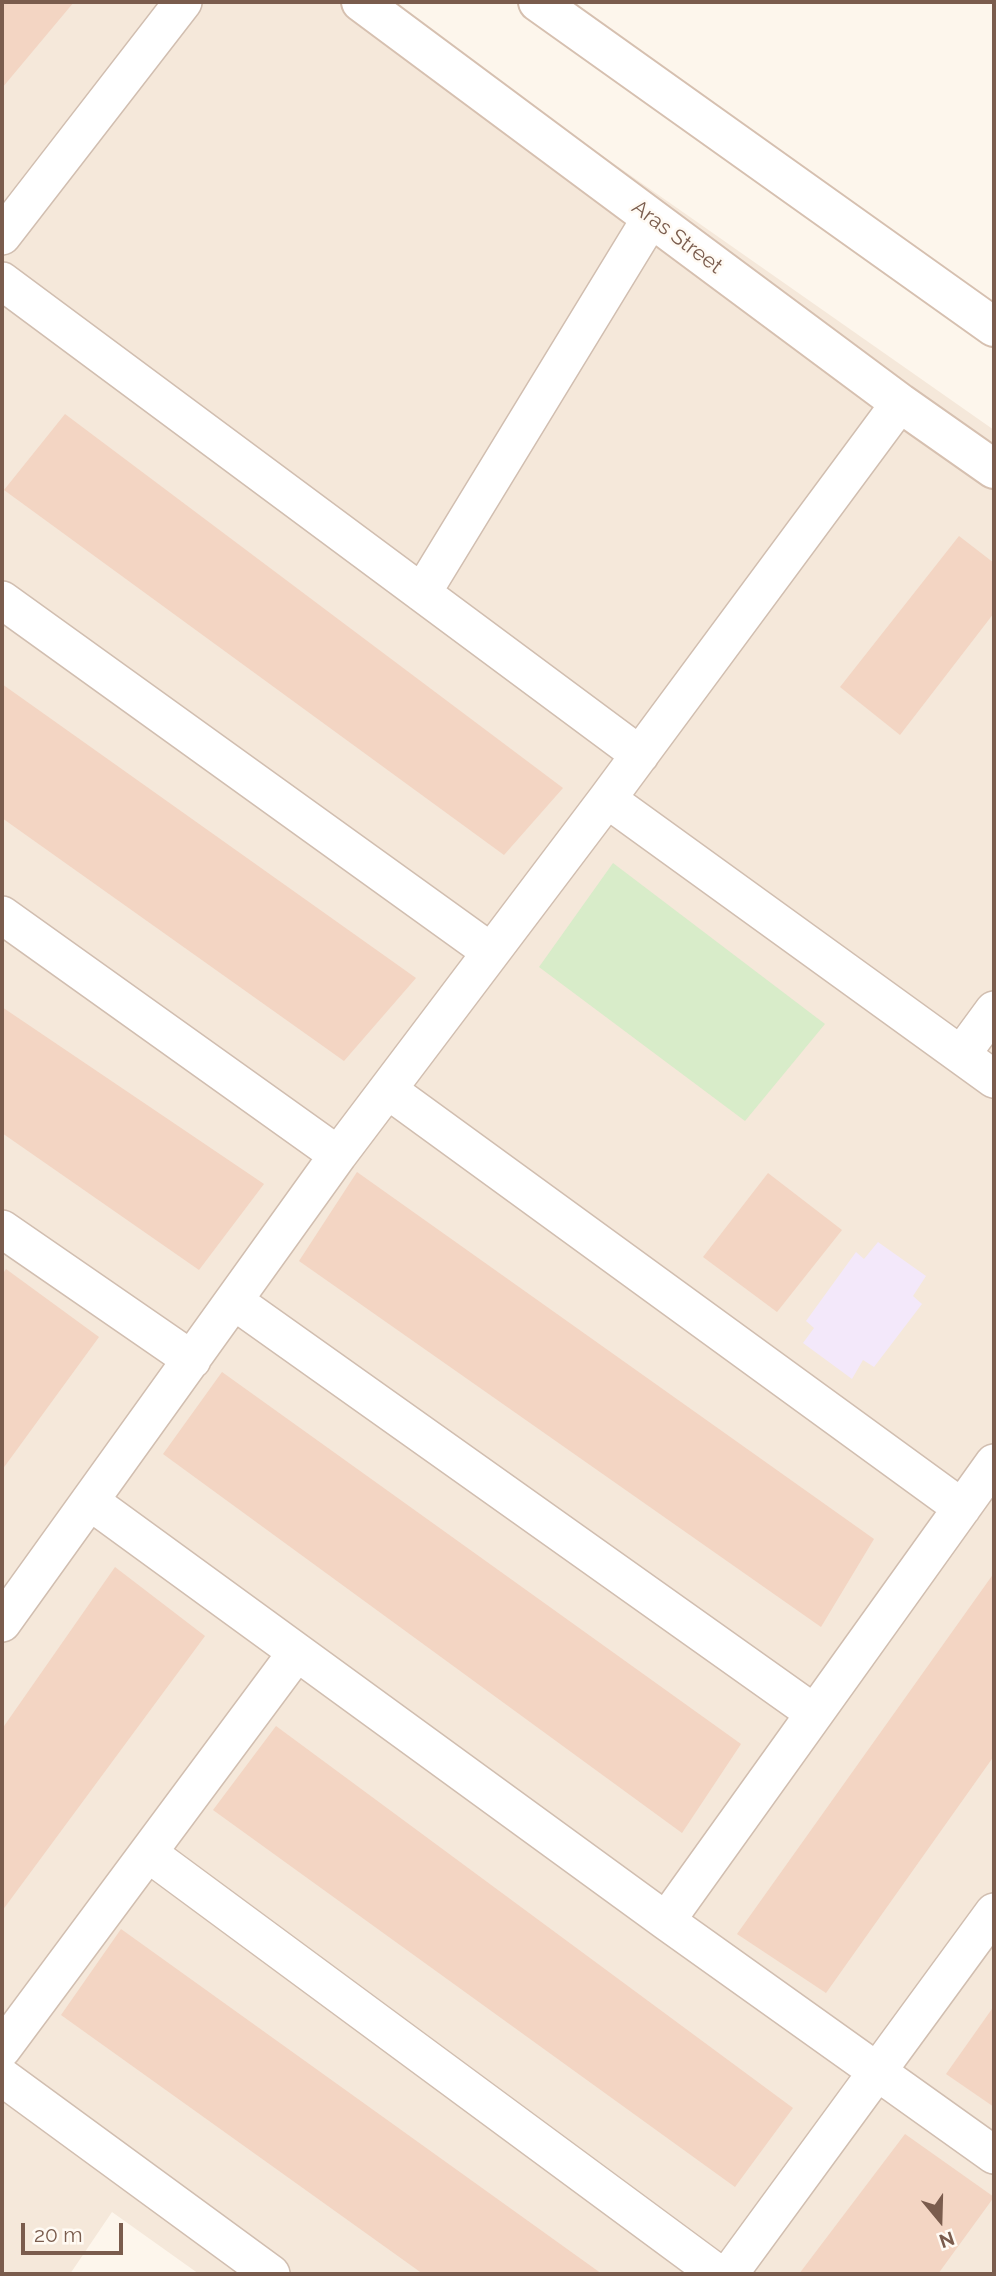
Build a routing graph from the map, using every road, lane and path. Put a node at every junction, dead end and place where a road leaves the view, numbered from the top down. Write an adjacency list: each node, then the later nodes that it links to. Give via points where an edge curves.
1 (183, 2): 5 (street)
2 (361, 2): 4 (street, Aras Street)
3 (554, 6): 7 (street)
4 (652, 218): 8 (street, Aras Street); 10 (street)
5 (2, 236)
6 (2, 281): 10 (street)
7 (994, 327)
8 (900, 403): 9 (street, Aras Street); 12 (street)
9 (994, 469)
10 (422, 593): 12 (street)
11 (2, 600): 15 (street)
12 (640, 755): 13 (street)
13 (607, 799): 15 (street); 17 (street)
14 (2, 915): 20 (street)
15 (491, 952): 19 (street)
16 (994, 1010): 17 (street)
17 (961, 1055): 18 (street)
18 (994, 1079)
19 (388, 1090): 20 (street); 26 (street)
20 (338, 1155): 22 (street)
21 (2, 1229): 23 (street)
22 (234, 1301): 23 (street); 29 (street)
23 (192, 1360): 25 (street)
24 (994, 1463): 26 (street)
25 (91, 1502): 27 (street); 28 (street)
26 (962, 1508): 29 (street)
27 (2, 1623)
28 (297, 1652): 30 (street); 32 (street)
29 (814, 1713): 32 (street)
30 (148, 1853): 33 (street); 38 (street)
31 (994, 1912): 34 (street)
32 (666, 1921): 34 (street)
33 (2, 2049)
34 (877, 2072): 36 (street); 39 (street)
35 (2, 2077): 37 (street)
36 (994, 2155)
37 (271, 2274)
38 (718, 2274)
39 (729, 2274)

